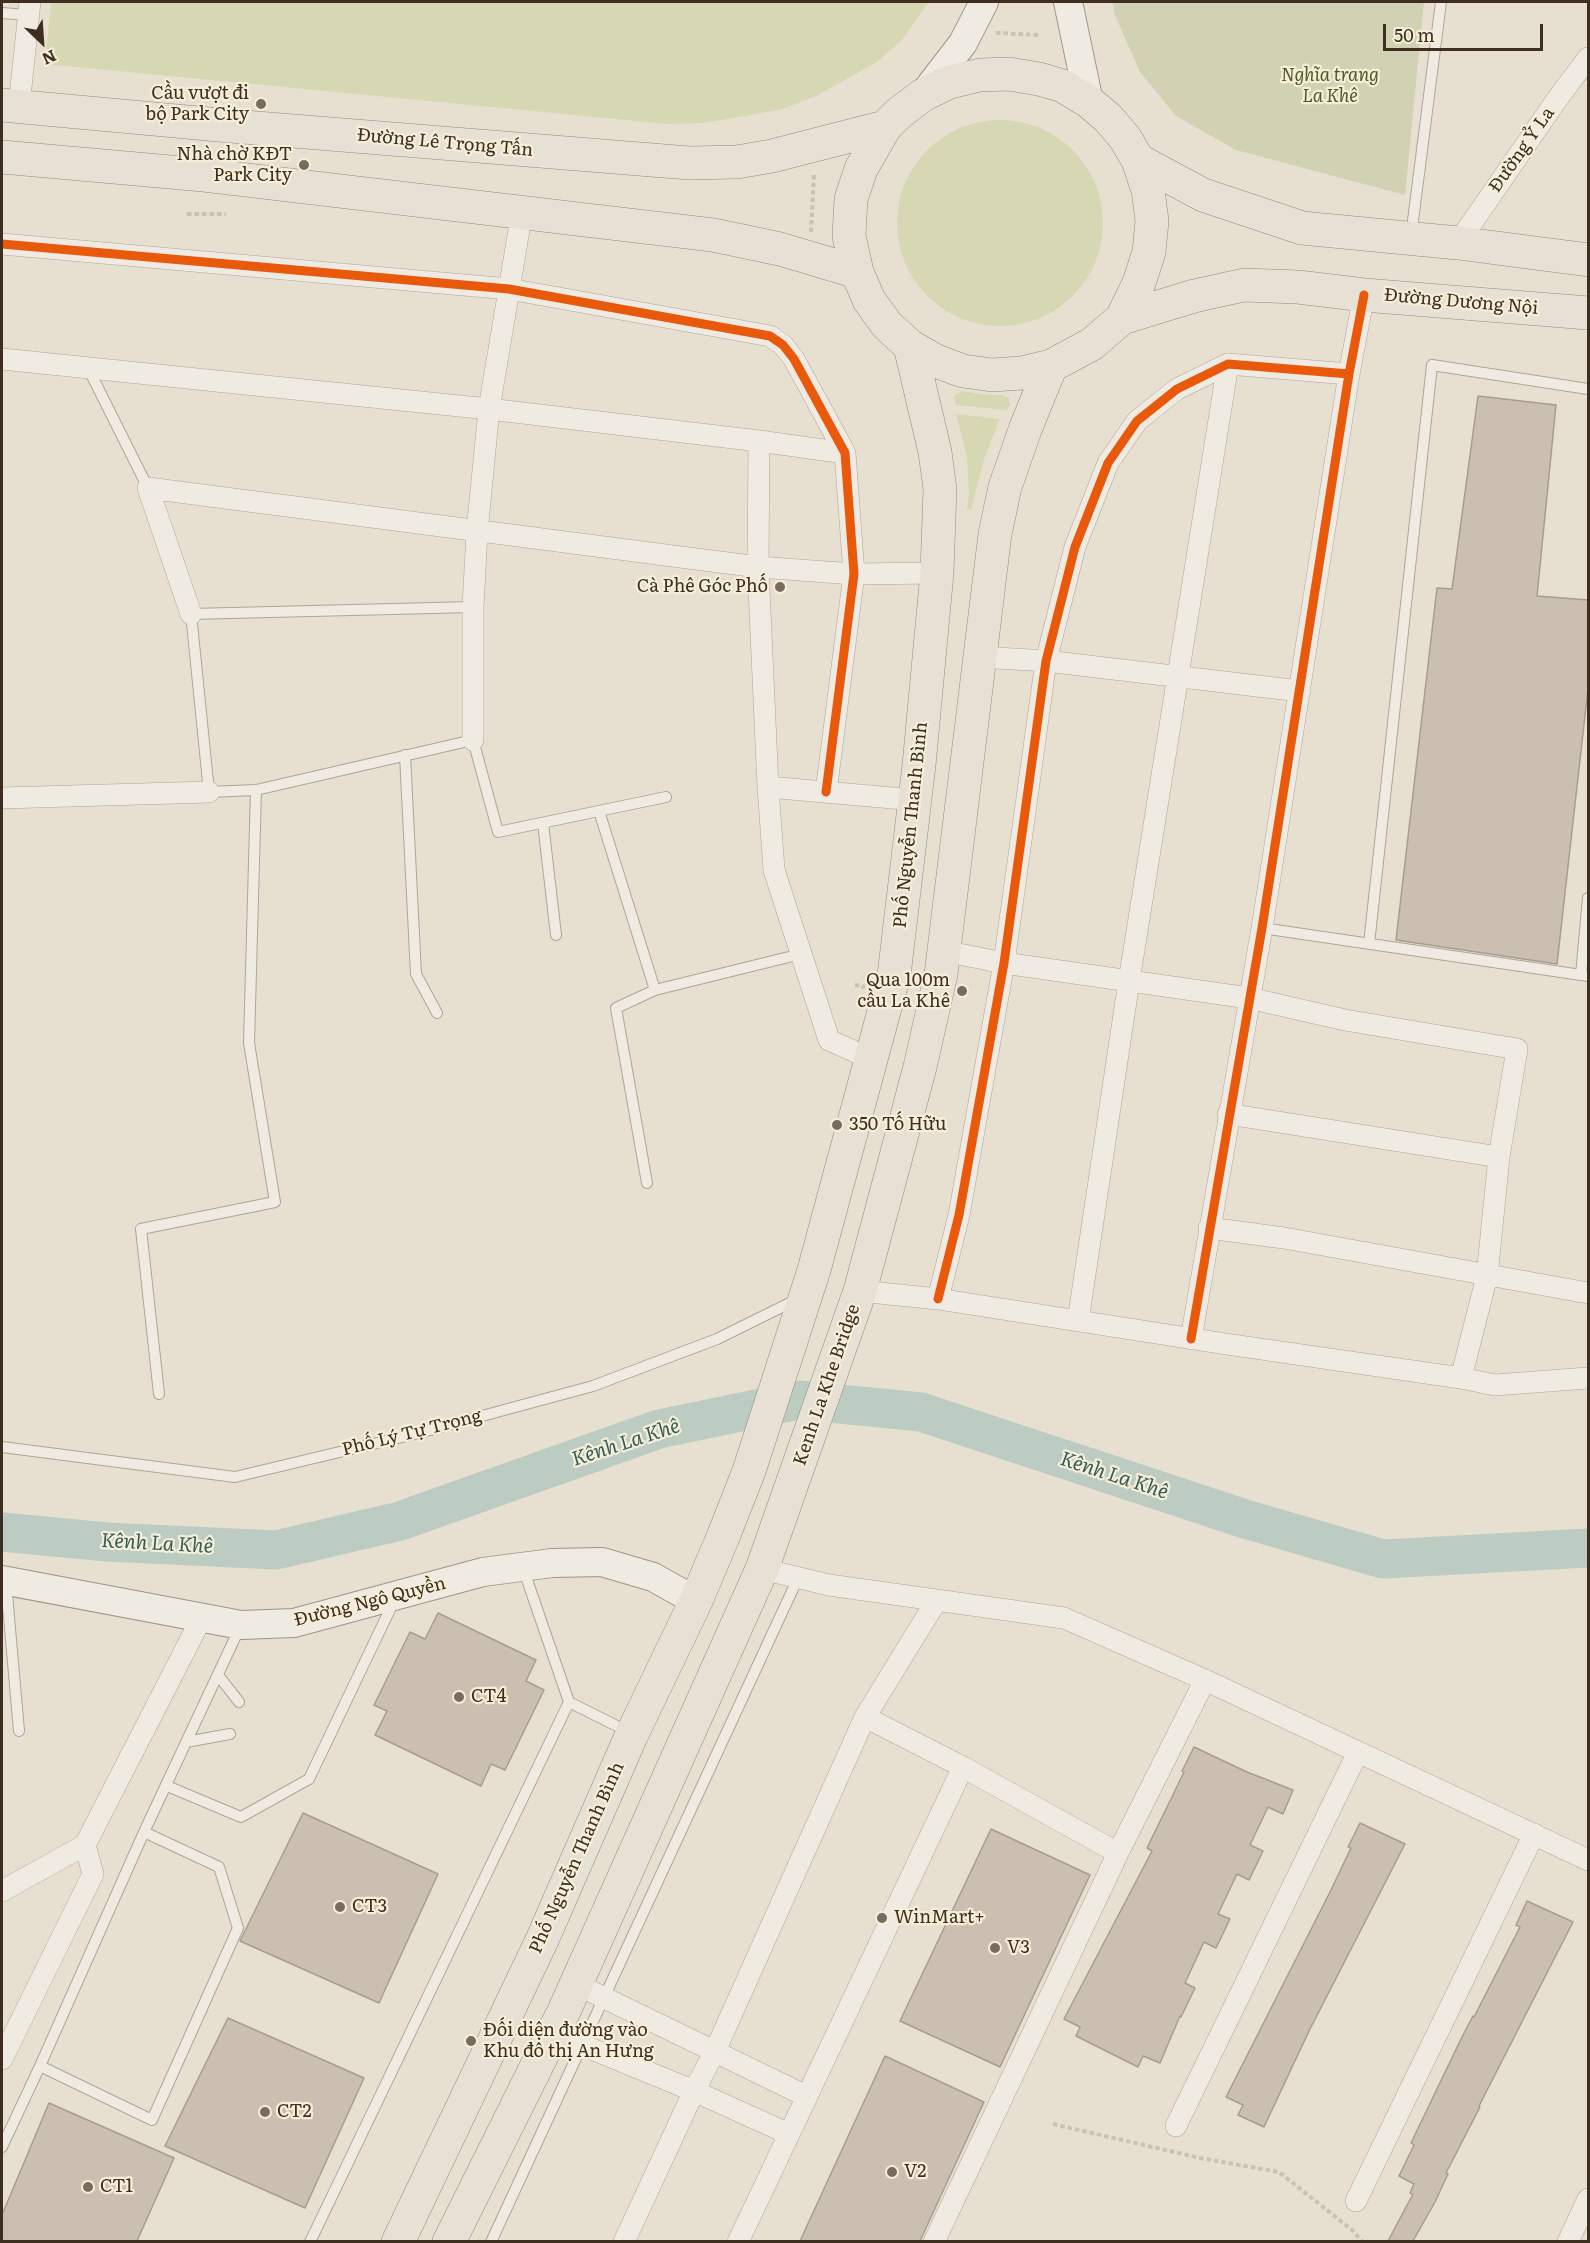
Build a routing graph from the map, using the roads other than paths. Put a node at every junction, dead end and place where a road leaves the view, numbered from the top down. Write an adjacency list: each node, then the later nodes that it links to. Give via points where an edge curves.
1 (984, 2): 7 (street, via 963,43)
2 (1068, 2): 8 (street)
3 (1441, 2): 14 (lane)
4 (29, 8): 5 (lane); 9 (street)
5 (2, 13)
6 (1588, 58): 15 (street, Đường Ỷ La)
7 (923, 95): 8 (main road, via 950,82 1009,74 1063,86); 10 (main road)
8 (1089, 102): 12 (main road, via 1125,138)
9 (10, 105): 10 (main road, Đường Lê Trọng Tấn, via 689,163 772,156)
10 (885, 127): 18 (main road, via 861,169 851,199 849,236)
11 (2, 157): 13 (main road, via 204,175)
12 (1138, 160): 14 (main road, via 1203,195 1302,228); 22 (main road, via 1148,190 1152,221 1149,252 1140,283)
13 (522, 212): 18 (main road, via 713,235 780,249); 19 (street)
14 (1410, 239): 15 (main road)
15 (1458, 243): 17 (main road)
16 (2, 244): 19 (street)
17 (1588, 260)
18 (857, 272): 23 (main road, via 881,317)
19 (509, 290): 30 (street); 32 (street, via 770,336 794,359)
20 (1364, 295): 21 (main road, Đường Dương Nội); 22 (main road, Đường Dương Nội, via 1244,285); 28 (street)
21 (1588, 313)
22 (1122, 318): 26 (main road, via 1092,344)
23 (910, 346): 26 (main road, via 963,371 1022,374); 36 (main road, Phố Nguyễn Thanh Bình, via 940,489)
24 (2, 359): 27 (street)
25 (1228, 364): 28 (street); 41 (street, via 1178,388 1137,421 1108,463 1075,548); 42 (street)
26 (1050, 366): 40 (main road, via 1005,487 995,534)
27 (88, 368): 30 (street); 33 (lane)
28 (1349, 374): 43 (street)
29 (1588, 389): 58 (lane, via 1432,365)
30 (489, 408): 31 (street); 34 (street)
31 (759, 441): 32 (street); 35 (street)
32 (845, 453): 37 (street)
33 (148, 488): 34 (street); 39 (street)
34 (477, 532): 35 (street); 38 (street)
35 (758, 567): 37 (street); 46 (street)
36 (937, 573): 37 (street); 52 (main road, Phố Nguyễn Thanh Bình)
37 (854, 574): 49 (street)
38 (472, 607): 39 (lane); 44 (street)
39 (191, 614): 48 (lane)
40 (980, 657): 41 (street); 59 (main road)
41 (1046, 661): 42 (street); 61 (street)
42 (1178, 675): 43 (street); 63 (street)
43 (1300, 692): 56 (street)
44 (473, 740): 45 (lane); 54 (lane, via 498,832)
45 (405, 755): 47 (lane); 66 (lane, via 416,974)
46 (768, 787): 49 (street); 60 (street, via 774,870)
47 (256, 790): 48 (lane); 81 (lane, via 249,1043 275,1202 141,1229)
48 (209, 792): 51 (street)
49 (826, 792): 52 (street)
50 (666, 797): 53 (lane)
51 (2, 798)
52 (915, 800): 67 (main road, Phố Nguyễn Thanh Bình, via 894,975)
53 (599, 811): 54 (lane); 64 (lane)
54 (543, 823): 57 (lane)
55 (1588, 898): 62 (lane)
56 (1262, 928): 58 (lane); 65 (street)
57 (556, 935)
58 (1370, 944): 62 (lane)
59 (944, 951): 61 (street); 73 (main road, via 920,1067)
60 (801, 954): 64 (lane); 67 (street, via 829,1040)
61 (1004, 963): 63 (street); 76 (street, via 959,1215)
62 (1585, 976)
63 (1129, 981): 65 (street); 77 (street)
64 (655, 990): 70 (lane, via 616,1008)
65 (1249, 998): 68 (street); 69 (street, via 1345,1020 1516,1049)
66 (437, 1013)
67 (871, 1059): 75 (main road, Phố Nguyễn Thanh Bình)
68 (1228, 1114): 69 (street); 71 (street)
69 (1499, 1157): 72 (street)
70 (647, 1183)
71 (1209, 1228): 72 (street); 78 (street)
72 (1487, 1276): 74 (street); 79 (street)
73 (860, 1291): 76 (street); 84 (main road, Kenh La Khe Bridge)
74 (1588, 1293)
75 (805, 1296): 82 (lane, Phố Lý Tự Trọng, via 717,1339 593,1386 235,1478); 89 (main road, Phố Nguyễn Thanh Bình, via 748,1471)
76 (938, 1299): 77 (street)
77 (1078, 1321): 78 (street)
78 (1191, 1339): 79 (street)
79 (1461, 1378): 80 (street, via 1495,1385)
80 (1588, 1378)
81 (159, 1394)
82 (2, 1447)
83 (523, 1568): 87 (street, Đường Ngô Quyền, via 483,1572); 89 (street, Đường Ngô Quyền, via 602,1562 652,1577); 95 (lane)
84 (762, 1569): 85 (street); 110 (main road)
85 (798, 1578): 88 (street); 110 (lane)
86 (4, 1580): 90 (street, Đường Ngô Quyền); 97 (lane)
87 (397, 1595): 91 (street, Đường Ngô Quyền, via 294,1623); 103 (lane, via 309,1779 241,1817)
88 (937, 1600): 93 (street, via 1064,1618); 96 (street)
89 (696, 1601): 99 (main road, Phố Nguyễn Thanh Bình)
90 (202, 1617): 91 (street, Đường Ngô Quyền); 106 (street)
91 (242, 1625): 92 (lane)
92 (218, 1675): 94 (lane); 100 (lane)
93 (1205, 1680): 101 (street); 107 (street)
94 (239, 1702)
95 (569, 1702): 99 (lane); 122 (lane)
96 (865, 1717): 102 (street); 112 (street)
97 (19, 1731)
98 (230, 1734): 100 (lane)
99 (632, 1734): 123 (main road, Phố Nguyễn Thanh Bình, via 542,1940)
100 (186, 1742): 103 (lane)
101 (1358, 1752): 105 (street); 117 (street)
102 (963, 1767): 107 (street); 116 (street)
103 (167, 1785): 104 (lane)
104 (144, 1832): 114 (lane); 114 (lane, via 219,1867 238,1928 152,2120)
105 (1534, 1834): 108 (street); 121 (street)
106 (85, 1845): 109 (street); 113 (street, via 93,1874)
107 (1118, 1853): 128 (street)
108 (1588, 1860)
109 (2, 1891)
110 (590, 1990): 111 (main road); 112 (street)
111 (567, 2039): 115 (street); 124 (main road); 125 (lane)
112 (715, 2051): 115 (street); 116 (street)
113 (2, 2059)
114 (40, 2066): 119 (lane)
115 (694, 2091): 118 (street); 126 (street)
116 (806, 2096): 118 (street)
117 (1176, 2126)
118 (789, 2134): 127 (street)
119 (2, 2147)
120 (1588, 2199): 129 (street)
121 (1356, 2201)
122 (310, 2241)
123 (398, 2241)
124 (449, 2241)
125 (491, 2241)
126 (624, 2241)
127 (738, 2241)
128 (934, 2241)
129 (1568, 2241)

